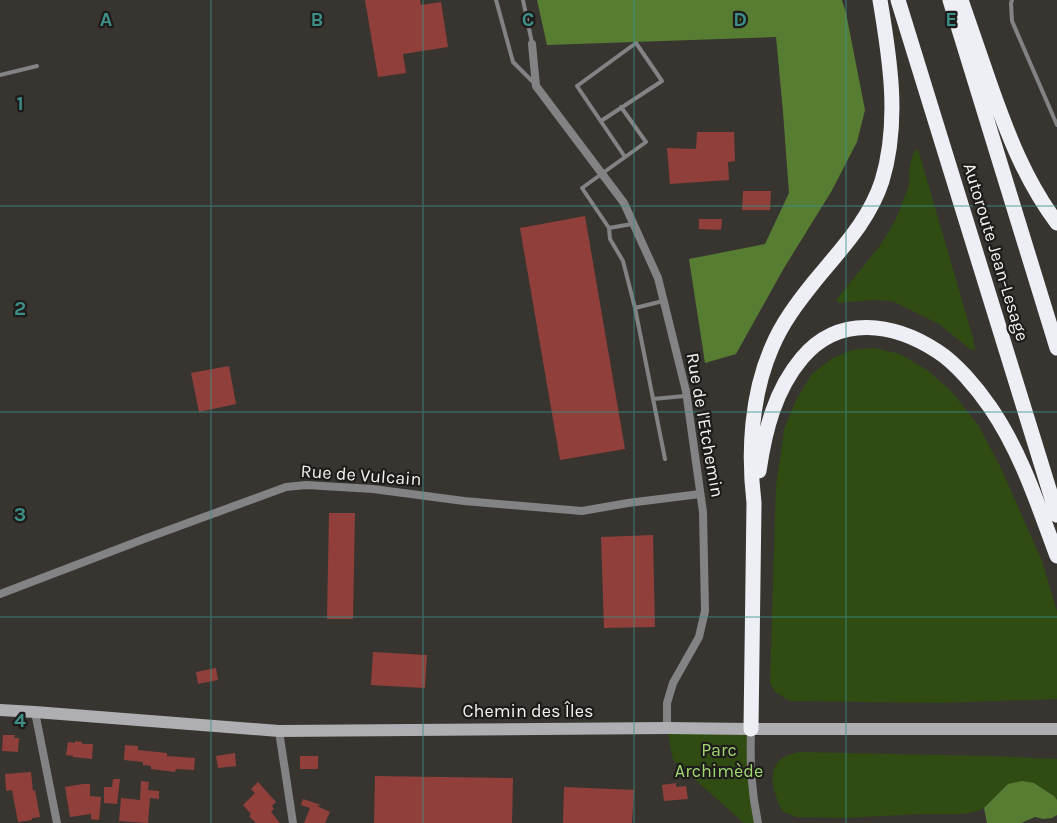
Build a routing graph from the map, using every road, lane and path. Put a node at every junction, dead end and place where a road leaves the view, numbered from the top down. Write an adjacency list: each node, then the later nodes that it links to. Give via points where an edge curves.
1 (496, 0): 11 (lane, Rue de l'Etchemin, via 513,62)
2 (523, 0): 8 (lane)
3 (880, 0): 27 (highway, via 892,91 891,137 882,180 869,211 790,314 772,346 759,387 752,434)
4 (898, 0): 28 (highway, Autoroute Jean-Lesage)
5 (950, 0): 22 (highway, Autoroute Jean-Lesage)
6 (961, 0): 17 (highway, via 1014,149)
7 (1012, 0): 14 (lane, via 1012,21)
8 (532, 44): 11 (street)
9 (36, 66): 10 (lane)
10 (0, 75)
11 (536, 86): 16 (street, Rue de l'Etchemin)
12 (621, 107): 13 (lane); 13 (lane, via 662,81 636,43 577,86); 15 (lane, via 646,142)
13 (601, 121): 15 (lane)
14 (1057, 125)
15 (625, 157): 16 (lane)
16 (602, 174): 18 (street, Rue de l'Etchemin); 19 (lane, via 582,188)
17 (1057, 223)
18 (634, 224): 19 (lane); 20 (street, Rue de l'Etchemin, via 658,278)
19 (609, 228): 21 (lane, via 610,239 623,261)
20 (663, 301): 21 (lane); 23 (street, Rue de l'Etchemin)
21 (635, 308): 24 (lane)
22 (1057, 348)
23 (687, 396): 24 (lane); 26 (street, Rue de l'Etchemin)
24 (653, 399): 25 (lane)
25 (665, 459)
26 (700, 494): 30 (street, Rue de Vulcain, via 582,511 373,489 286,487); 33 (street, Rue de l'Etchemin, via 705,611 699,638 673,683 667,704)
27 (753, 503): 29 (highway, via 772,409 802,357 821,340 842,330 882,328 910,336 939,352 990,406 1035,495); 34 (highway)
28 (1057, 515)
29 (1057, 556)
30 (0, 594)
31 (0, 710): 32 (street, Chemin des Îles)
32 (35, 712): 36 (street, Chemin des Îles); 37 (street)
33 (667, 728): 34 (street, Chemin des Îles); 36 (street, Chemin des Îles)
34 (751, 729): 35 (street, Chemin des Îles); 39 (street, via 752,796)
35 (1057, 729)
36 (279, 731): 38 (street)
37 (57, 823)
38 (293, 823)
39 (758, 823)

